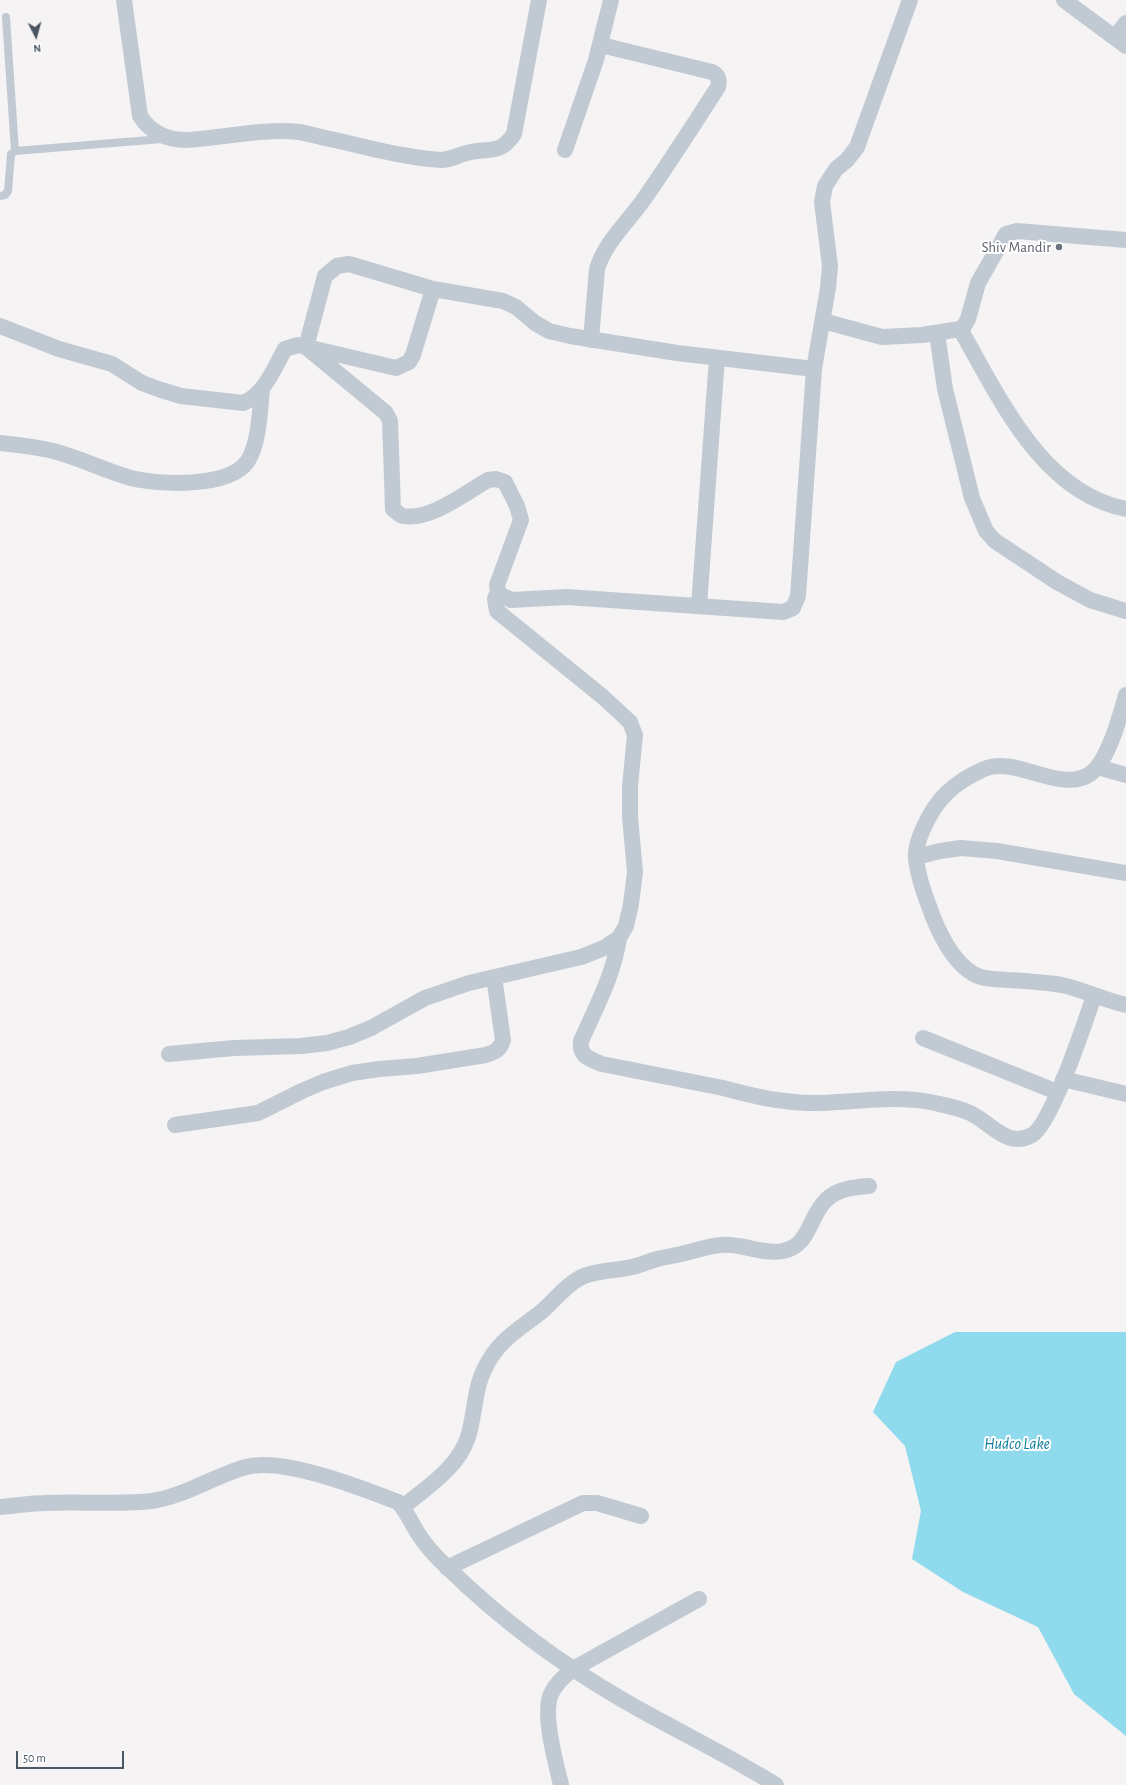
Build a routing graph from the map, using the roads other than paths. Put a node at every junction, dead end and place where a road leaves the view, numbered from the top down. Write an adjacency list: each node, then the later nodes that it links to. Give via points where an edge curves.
1 (124, 0): 10 (street, via 140,116 148,128)
2 (539, 0): 10 (street, via 514,134 507,144 497,149 466,153 453,159 442,160 371,149 299,132 185,140)
3 (611, 0): 9 (street)
4 (910, 0): 16 (street, via 857,147 836,169 825,186 822,202 830,266)
5 (1064, 0): 8 (street)
6 (6, 17): 12 (lane)
7 (1126, 23): 8 (street)
8 (1121, 42)
9 (601, 45): 11 (street); 20 (street, via 712,72 719,82 648,194 600,260)
10 (169, 138): 12 (lane)
11 (565, 150)
12 (15, 151): 13 (lane, via 11,154 8,191)
13 (0, 196)
14 (1126, 240): 18 (street, via 1017,231 1006,234 978,283 968,319)
15 (433, 289): 20 (street, via 503,301 516,307 549,331); 21 (street, via 413,355 404,365 396,368); 21 (street, via 349,264 338,266 325,276)
16 (823, 321): 19 (street, via 882,337); 23 (street)
17 (0, 326): 24 (street, via 112,364 142,383 181,396 243,402 251,399)
18 (960, 329): 19 (street); 26 (street, via 1002,403 1035,452 1059,476 1078,490 1102,503)
19 (936, 333): 29 (street, via 945,389 972,498 986,531 995,541 1057,582 1090,600)
20 (591, 340): 22 (street)
21 (306, 346): 24 (street, via 298,345 285,349); 27 (street, via 386,413 390,421 393,509 401,516 424,515 488,480 505,482 518,506 521,520 497,585)
22 (717, 358): 23 (street); 28 (street)
23 (814, 369): 28 (street, via 798,596 793,608 783,612)
24 (262, 389): 25 (street, via 254,445 247,462 234,473 216,479 183,483 132,478 55,452)
25 (0, 443)
26 (1126, 509)
27 (498, 591): 28 (street, via 511,600 567,598); 35 (street, via 495,599 497,611 603,697 630,722 635,735 630,786 635,872 628,918)
28 (699, 606)
29 (1126, 611)
30 (1126, 695): 31 (street, via 1103,760)
31 (1098, 767): 32 (street); 33 (street, via 1084,777 1073,779 1056,778 1009,766 986,768 945,793 931,811 918,840)
32 (1126, 776)
33 (916, 857): 34 (street, via 940,850 961,848 997,851); 37 (street, via 921,881 938,929 961,965 973,974 986,978 1061,985)
34 (1126, 873)
35 (619, 938): 36 (street, via 604,948 581,957); 41 (street, via 611,975 581,1046 586,1058 602,1064 785,1101 818,1104 898,1100 951,1106 971,1114 995,1131 1016,1139 1033,1134 1043,1123)
36 (494, 977): 40 (street, via 425,998 371,1028 327,1043); 43 (street, via 503,1040 501,1047 496,1051 486,1055 417,1066 352,1073 302,1091 258,1113)
37 (1094, 996): 38 (street); 41 (street, via 1075,1053)
38 (1126, 1005)
39 (923, 1038): 41 (street)
40 (169, 1054)
41 (1060, 1086): 42 (street)
42 (1126, 1094)
43 (175, 1124)
44 (869, 1186): 46 (street, via 847,1189 826,1199 802,1241 785,1251 716,1245 636,1266 588,1274 577,1279 499,1346 479,1382 468,1437 458,1458 442,1475)
45 (0, 1507): 46 (street, via 44,1502 153,1500 176,1495 259,1464 277,1465 338,1480 398,1502)
46 (403, 1507): 48 (street, via 420,1536)
47 (641, 1516): 48 (street, via 597,1503 583,1503)
48 (447, 1568): 50 (street, via 536,1643)
49 (699, 1599): 50 (street)
50 (573, 1669): 51 (street, via 557,1684 550,1696 548,1711 552,1748); 52 (street, via 623,1700)
51 (561, 1785)
52 (776, 1785)

